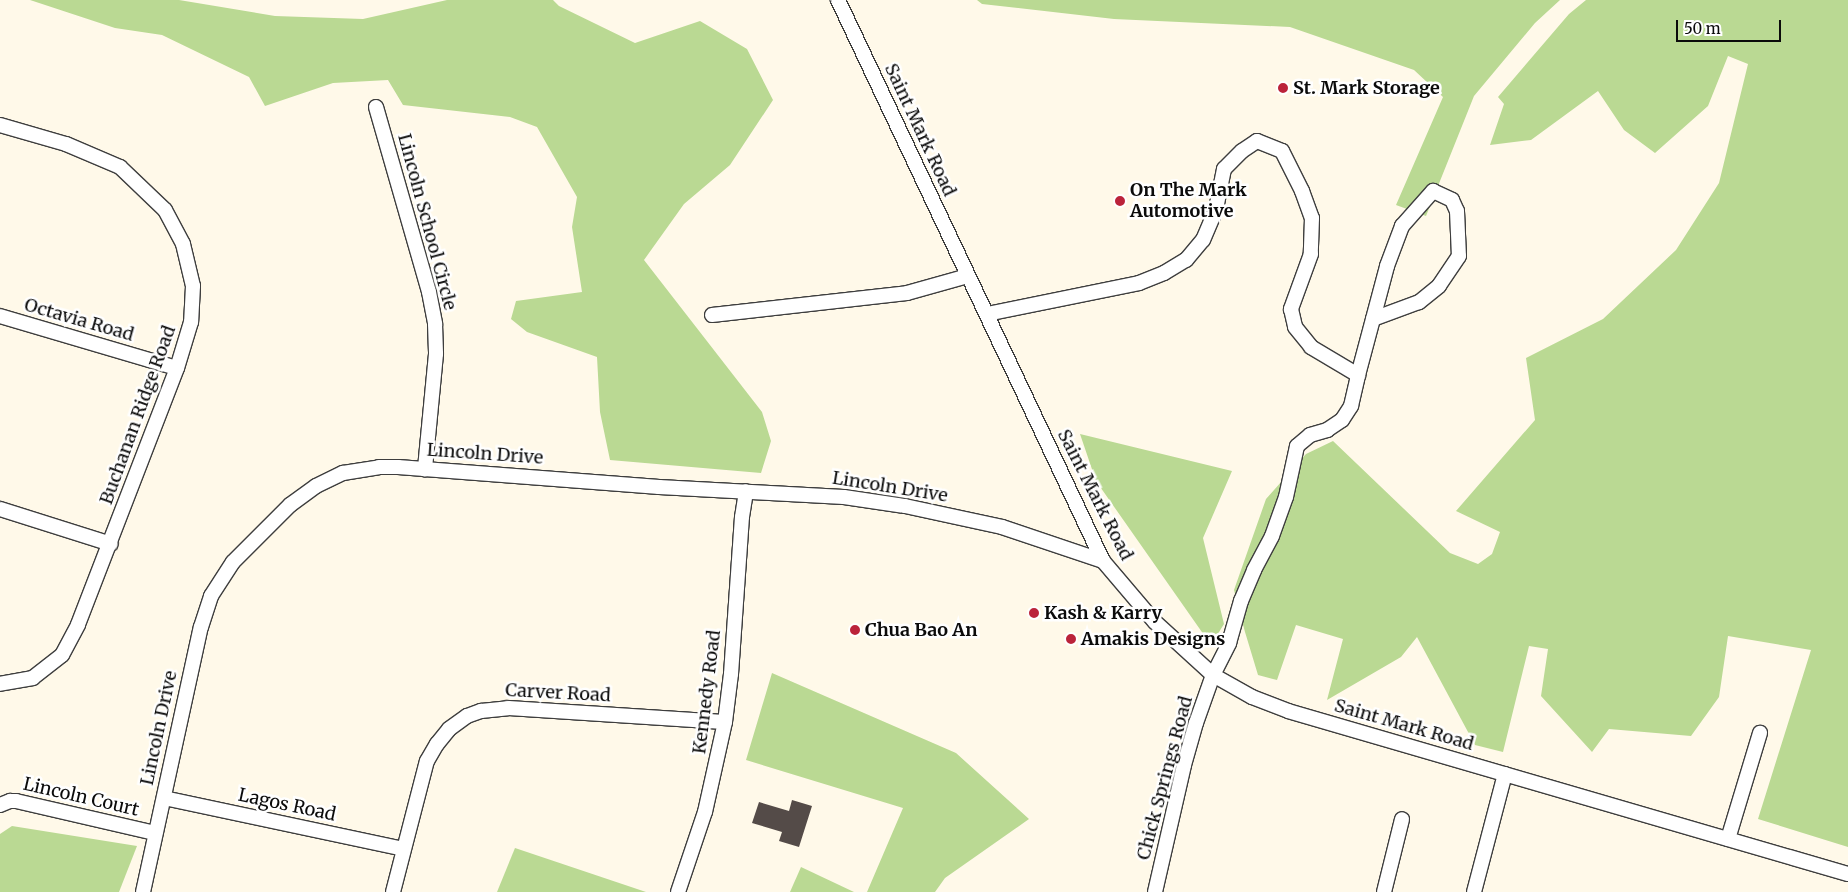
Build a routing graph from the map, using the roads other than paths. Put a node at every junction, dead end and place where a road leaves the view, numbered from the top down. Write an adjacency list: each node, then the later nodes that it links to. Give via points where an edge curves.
1 (838, 0): 4 (street, Saint Mark Road)
2 (376, 107): 11 (street, Lincoln School Circle, via 429,292 435,324 436,354)
3 (0, 125): 9 (street, Buchanan Ridge Road, via 66,144 120,167 165,210 183,244 194,286 191,322)
4 (968, 276): 5 (street, Saint Mark Road); 6 (street, via 907,293)
5 (987, 314): 10 (street, via 1139,282 1186,260 1203,240 1216,209 1224,169 1242,151 1257,142 1282,151 1312,218 1311,254 1291,309 1295,327 1311,347); 15 (street, Saint Mark Road)
6 (712, 315)
7 (0, 316): 9 (street, Octavia Road)
8 (1373, 319): 8 (street, Chick Springs Road, via 1402,226 1433,191 1452,200 1457,211 1458,256 1440,286 1419,302); 10 (street, Chick Springs Road)
9 (177, 368): 14 (street, Buchanan Ridge Road)
10 (1358, 375): 16 (street, Chick Springs Road, via 1351,406 1342,420 1327,430 1310,435 1297,446 1286,497 1272,536 1254,570 1229,643)
11 (425, 468): 12 (street, Lincoln Drive); 21 (street, Lincoln Drive, via 357,470 316,486 290,505 233,562 205,612)
12 (746, 491): 15 (street, Lincoln Drive, via 844,497 905,506 1002,528); 18 (street, Kennedy Road)
13 (0, 509): 14 (street)
14 (111, 544): 17 (street, Buchanan Ridge Road, via 62,656 33,678)
15 (1103, 561): 16 (street, Saint Mark Road, via 1155,622)
16 (1213, 675): 20 (street, Saint Mark Road, via 1252,697 1288,711); 31 (street, Chick Springs Road, via 1184,765)
17 (0, 684)
18 (725, 722): 26 (street, Carver Road, via 508,708 467,716 449,729 427,760); 30 (street, Kennedy Road, via 705,812)
19 (1760, 733): 25 (street)
20 (1505, 774): 25 (street, Saint Mark Road); 33 (street)
21 (164, 798): 24 (street, Lincoln Drive); 26 (street, Lagos Road)
22 (0, 805): 24 (street, Lincoln Court, via 16,801)
23 (1402, 819): 32 (street)
24 (156, 833): 28 (street, Lincoln Drive)
25 (1728, 839): 27 (street, Saint Mark Road)
26 (403, 849): 29 (street, Carver Road)
27 (1848, 874)
28 (143, 892)
29 (393, 892)
30 (678, 892)
31 (1155, 892)
32 (1384, 892)
33 (1475, 892)

